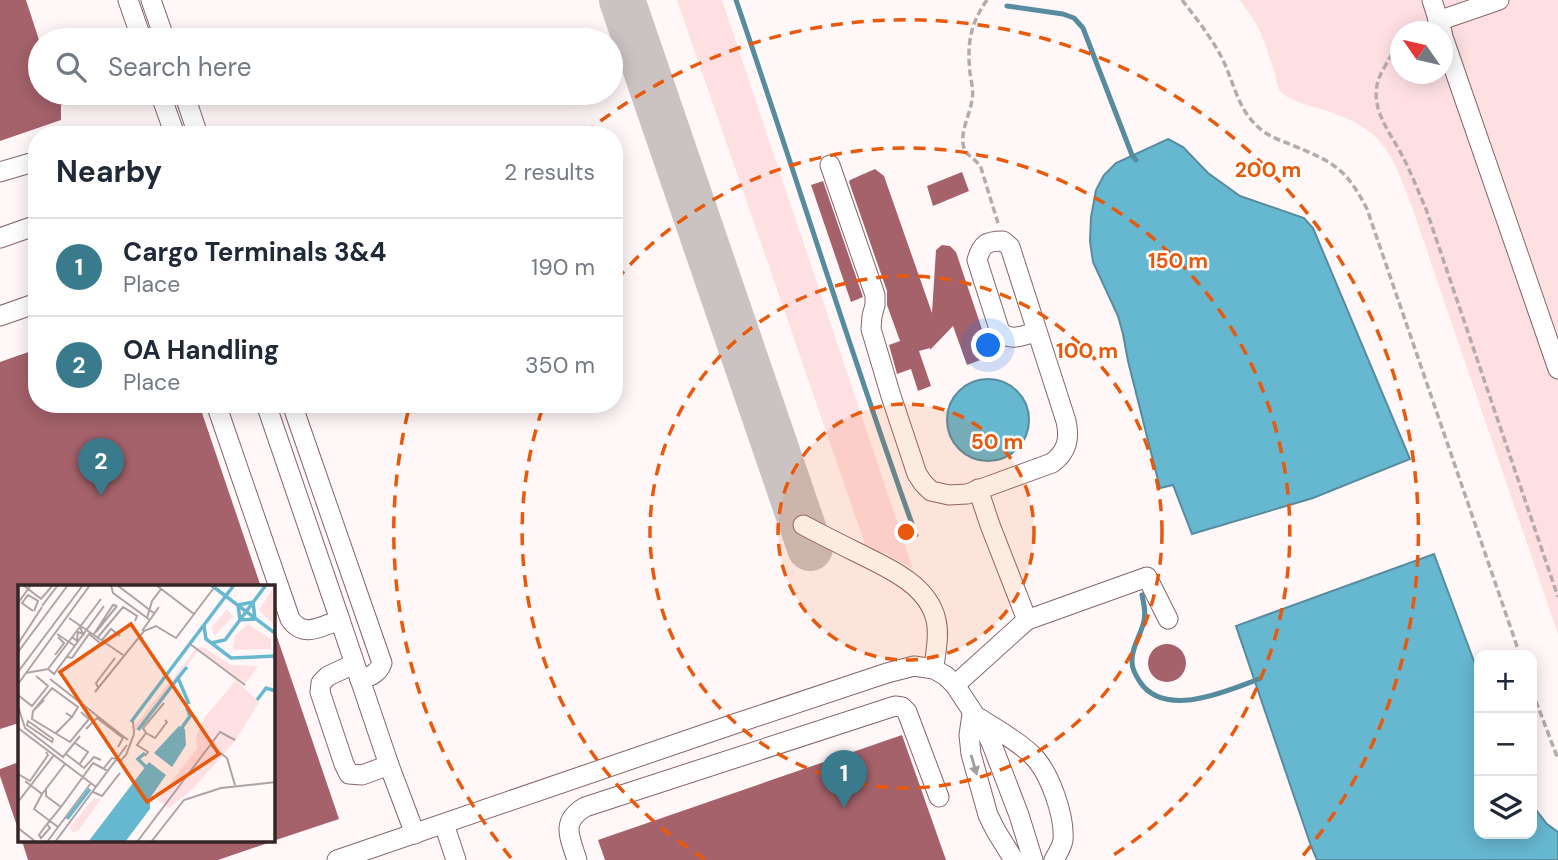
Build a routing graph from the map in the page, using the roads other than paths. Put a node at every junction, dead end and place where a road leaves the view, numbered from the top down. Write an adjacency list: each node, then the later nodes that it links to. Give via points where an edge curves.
1 (128, 0): 7 (street)
2 (151, 0): 8 (street)
3 (1432, 0): 5 (street)
4 (1499, 0): 6 (street)
5 (1439, 21)
6 (1453, 23)
7 (138, 28)
8 (161, 28)
9 (1453, 64): 22 (street)
10 (164, 105): 12 (street)
11 (188, 105): 13 (street)
12 (172, 126)
13 (195, 126)
14 (28, 164): 16 (street)
15 (830, 166): 26 (street, via 875,295 871,329 917,474 931,491 940,494 967,494)
16 (0, 172)
17 (28, 228): 18 (street)
18 (0, 238)
19 (28, 306): 20 (street)
20 (0, 316)
21 (1036, 332): 21 (street, via 1010,247 1003,241 984,244 977,260 1000,332 1012,338); 26 (street, via 1066,421 1066,449 1052,463)
22 (1558, 369)
23 (219, 413): 30 (street, via 290,619 308,631)
24 (269, 413): 30 (street)
25 (295, 413): 32 (street, via 382,663 372,675)
26 (978, 489): 29 (street)
27 (803, 525): 31 (street, via 895,572 922,595 937,621)
28 (1168, 619): 29 (street, via 1147,577)
29 (1027, 620): 33 (street)
30 (340, 621): 32 (street)
31 (934, 669): 33 (street); 35 (street, via 901,668)
32 (357, 672): 39 (street); 39 (street, via 328,676 321,683 344,764 349,774 362,775)
33 (955, 685): 34 (street)
34 (972, 714): 46 (street, one-way to 46, via 971,754 988,815); 47 (street, via 991,742); 48 (street, via 1024,748 1046,774 1061,815 1063,841)
35 (740, 722): 36 (street); 37 (street)
36 (719, 729): 38 (street); 41 (street)
37 (751, 754): 38 (street); 40 (street, via 895,706 907,712)
38 (730, 760): 45 (street, via 576,812 568,827)
39 (389, 765): 42 (street)
40 (939, 797)
41 (444, 824): 42 (street); 44 (street)
42 (415, 834): 43 (street)
43 (338, 860)
44 (456, 860)
45 (578, 860)
46 (1014, 860)
47 (1033, 860)
48 (1054, 860)

